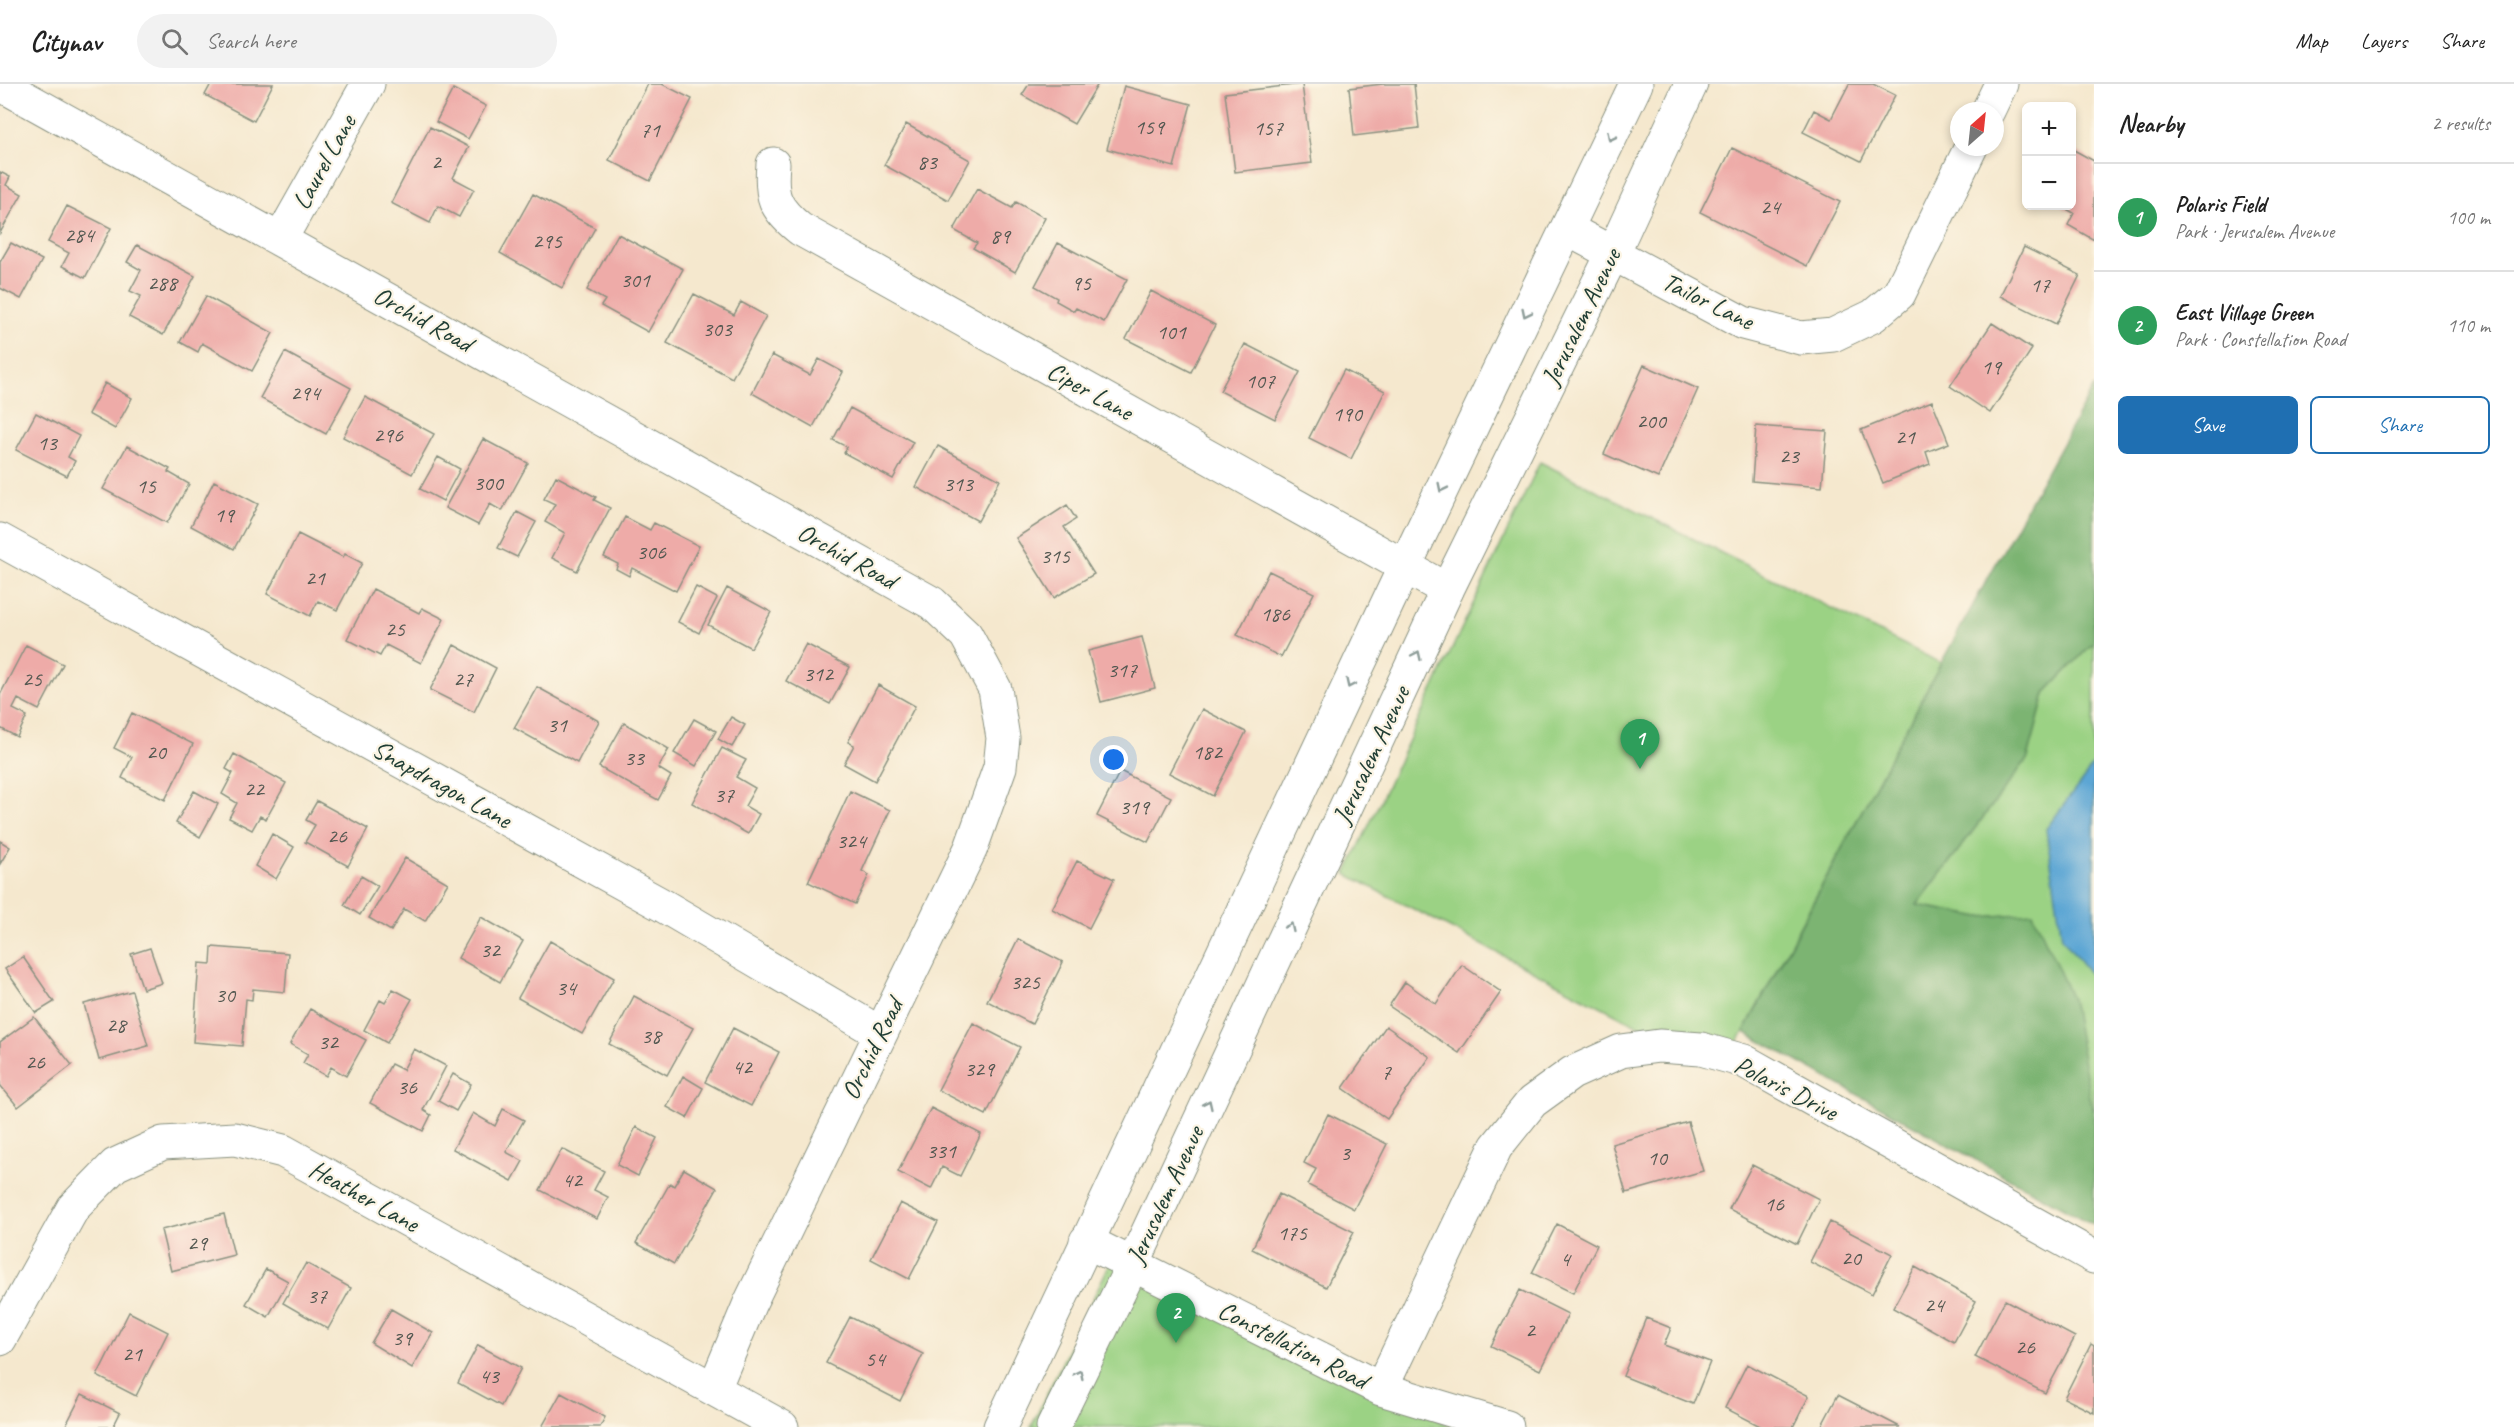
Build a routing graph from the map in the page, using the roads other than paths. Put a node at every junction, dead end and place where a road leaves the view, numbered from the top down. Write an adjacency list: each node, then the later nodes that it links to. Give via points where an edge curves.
1 (0, 84): 10 (street, Orchid Road)
2 (368, 84): 10 (street, Laurel Lane)
3 (1636, 84): 9 (street, Jerusalem Avenue, one-way to 9)
4 (1691, 84): 11 (street, Jerusalem Avenue)
5 (2001, 84): 6 (street)
6 (1992, 102)
7 (1967, 156): 11 (street, Tailor Lane, via 1899,294 1873,316 1833,335 1801,338 1743,323)
8 (773, 164): 13 (street, Ciper Lane, via 771,182 777,208 800,229)
9 (1567, 229): 11 (street, Tailor Lane); 13 (street, Jerusalem Avenue, one-way to 13)
10 (280, 240): 15 (street, Orchid Road, via 932,603 966,635 995,689 1003,738 1000,767 971,848)
11 (1613, 253): 14 (street, Jerusalem Avenue)
12 (0, 540): 15 (street, Snapdragon Lane, via 662,905)
13 (1405, 566): 14 (street, Ciper Lane); 16 (street, Jerusalem Avenue, one-way to 16)
14 (1447, 590): 18 (street, Jerusalem Avenue, one-way to 14)
15 (880, 1033): 20 (street, Orchid Road, via 750,1303)
16 (1086, 1241): 18 (street, Constellation Road); 23 (street, Jerusalem Avenue)
17 (2094, 1257): 21 (street, Polaris Drive, via 1744,1062 1701,1048 1659,1046 1621,1051 1572,1073 1532,1102 1496,1147)
18 (1133, 1264): 21 (street, Constellation Road); 24 (street, Jerusalem Avenue, one-way to 18)
19 (0, 1339): 20 (street, Heather Lane, via 73,1208 115,1165 163,1143 235,1139 283,1151)
20 (714, 1389): 22 (street, Heather Lane)
21 (1381, 1389): 25 (street, Constellation Road)
22 (782, 1427)
23 (1000, 1427)
24 (1053, 1427)
25 (1507, 1427)

